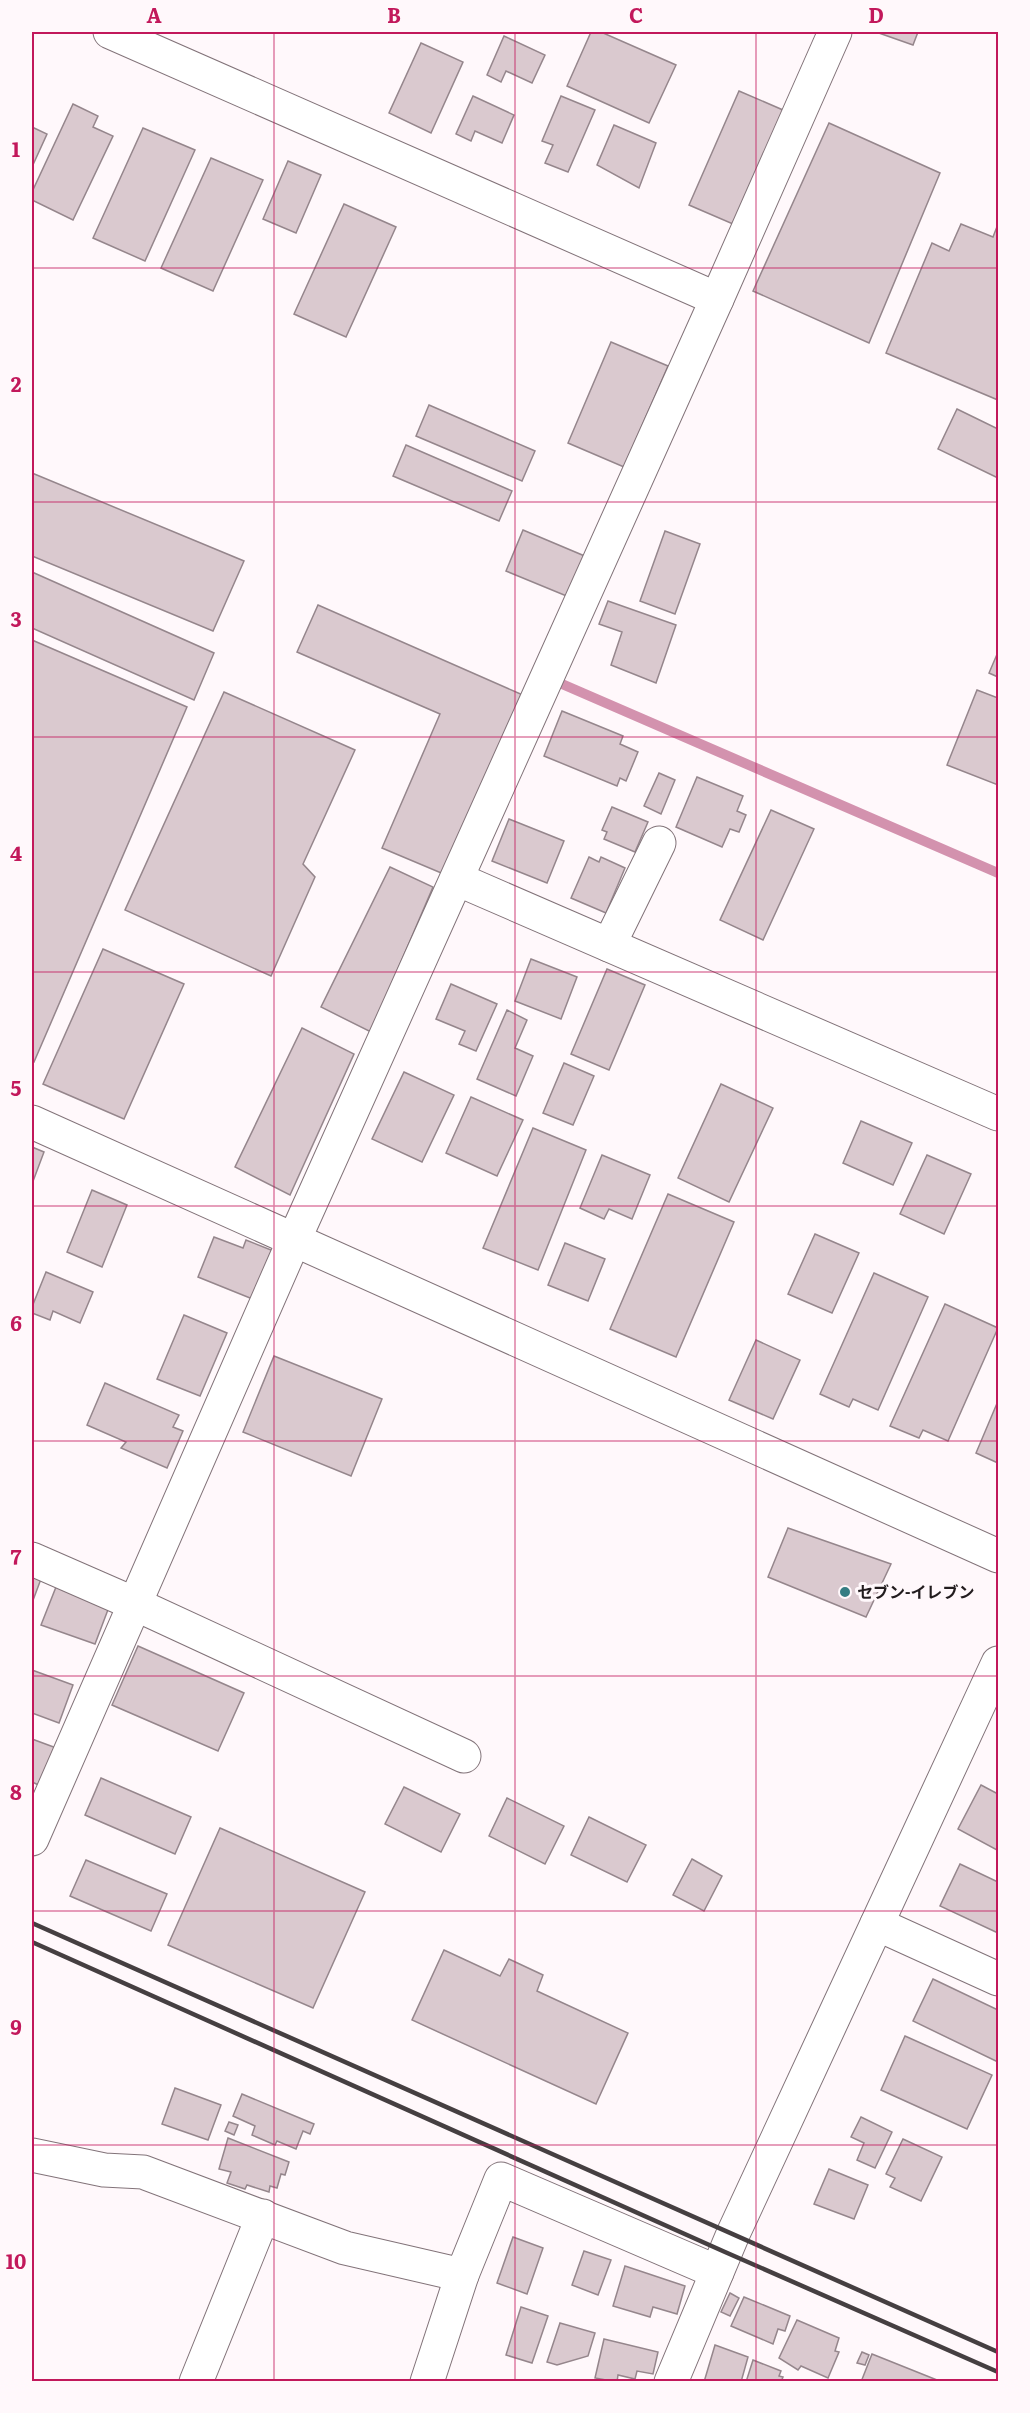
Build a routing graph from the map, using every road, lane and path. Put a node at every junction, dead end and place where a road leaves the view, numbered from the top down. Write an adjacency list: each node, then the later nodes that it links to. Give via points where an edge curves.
1 (110, 32): 3 (street)
2 (835, 32): 3 (street)
3 (717, 299): 5 (street)
4 (659, 843): 6 (street)
5 (456, 879): 6 (street); 9 (street)
6 (609, 945): 7 (street)
7 (999, 1114)
8 (32, 1122): 9 (street)
9 (294, 1240): 10 (street); 12 (street)
10 (999, 1556)
11 (32, 1559): 12 (street)
12 (135, 1604): 14 (street); 15 (street)
13 (999, 1663): 16 (street)
14 (464, 1756)
15 (32, 1839)
16 (877, 1924): 17 (street); 20 (street)
17 (999, 1979)
18 (32, 2155): 19 (street, via 104,2170 143,2172)
19 (263, 2216): 21 (street, via 345,2248); 22 (street)
20 (717, 2272): 21 (street, via 501,2179); 24 (street)
21 (462, 2275): 23 (street)
22 (196, 2382)
23 (427, 2382)
24 (672, 2382)

